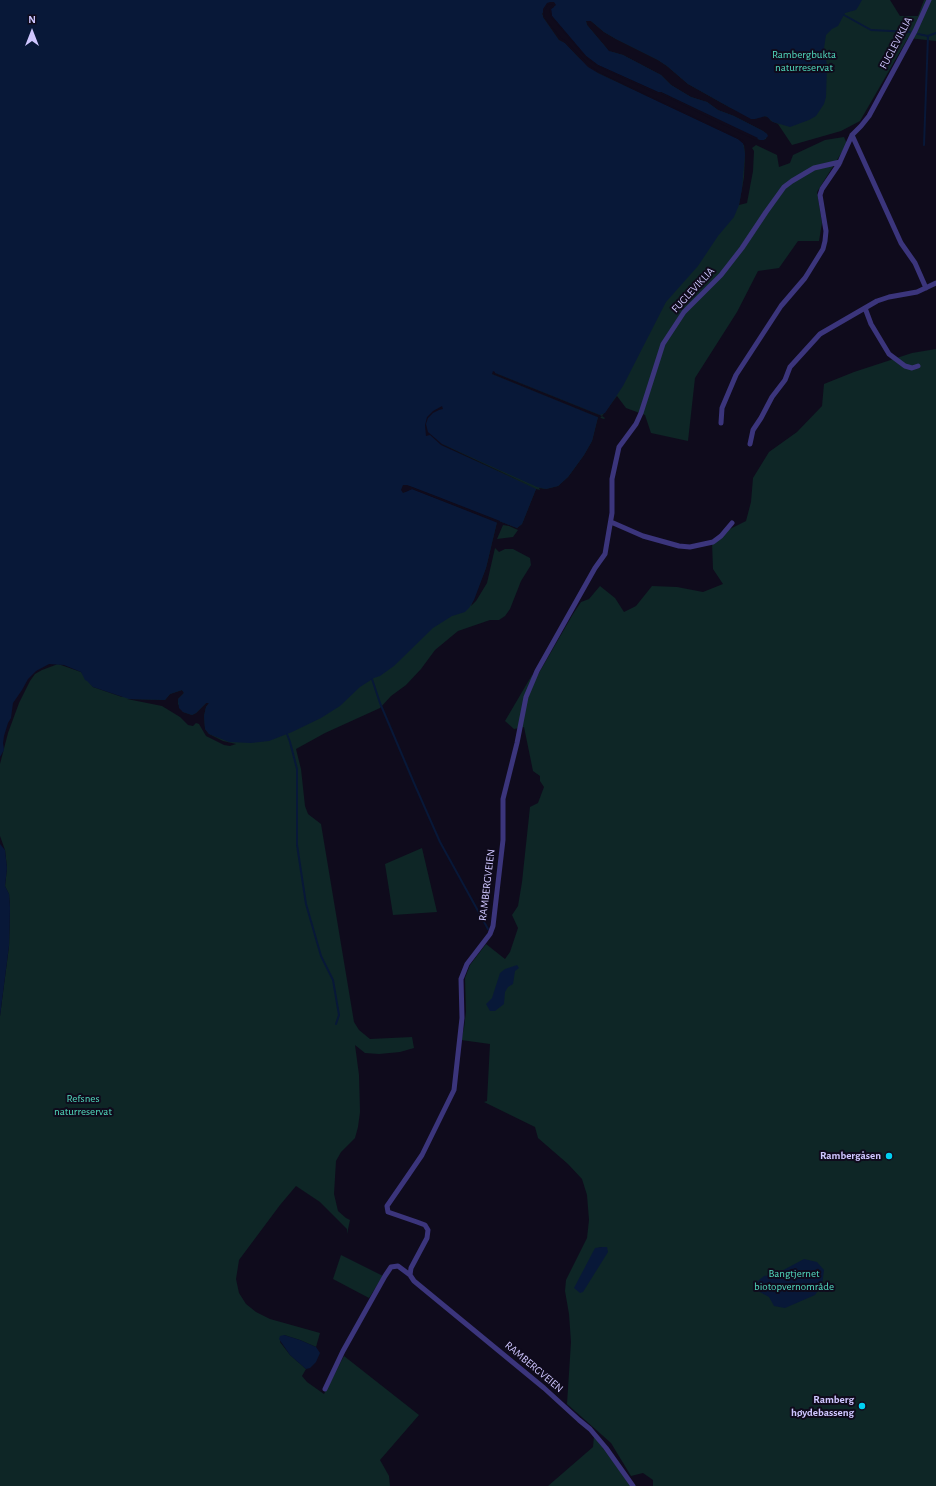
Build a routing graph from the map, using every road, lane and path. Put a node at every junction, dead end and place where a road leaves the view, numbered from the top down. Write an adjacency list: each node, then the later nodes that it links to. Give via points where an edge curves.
1 (929, 0): 2 (street, FUGLEVIKLIA, via 908,45 869,116)
2 (852, 135): 3 (street, FUGLEVIKLIA); 5 (street, via 901,243 915,263)
3 (840, 162): 8 (street, FUGLEVIKLIA, via 820,193 826,231 824,247 804,278 776,312 736,375 722,408); 10 (street, FUGLEVIKLIA, via 814,168 784,188 721,275 681,315 661,348 637,421 621,444 617,455 612,484)
4 (936, 283): 5 (street)
5 (926, 288): 6 (street, via 882,299)
6 (865, 308): 7 (street, via 871,324 892,356 900,364 908,367); 9 (street, via 820,334 790,367 785,380 753,430)
7 (918, 366)
8 (721, 423)
9 (750, 444)
10 (611, 522): 11 (street, via 643,536 690,547 713,542 722,536); 12 (street, FUGLEVIKLIA)
11 (732, 523)
12 (604, 556): 13 (street, RAMBERGVEIEN, via 537,671 527,694 502,799 503,840 493,926 490,934 476,950 461,979 462,1018 455,1087 422,1155 387,1206 388,1212 425,1225 428,1230 428,1238 411,1268)
13 (410, 1275): 14 (street, RAMBERGVEIEN, via 396,1266 389,1270 343,1351); 15 (street, RAMBERGVEIEN, via 590,1429)
14 (325, 1389)
15 (633, 1486)

